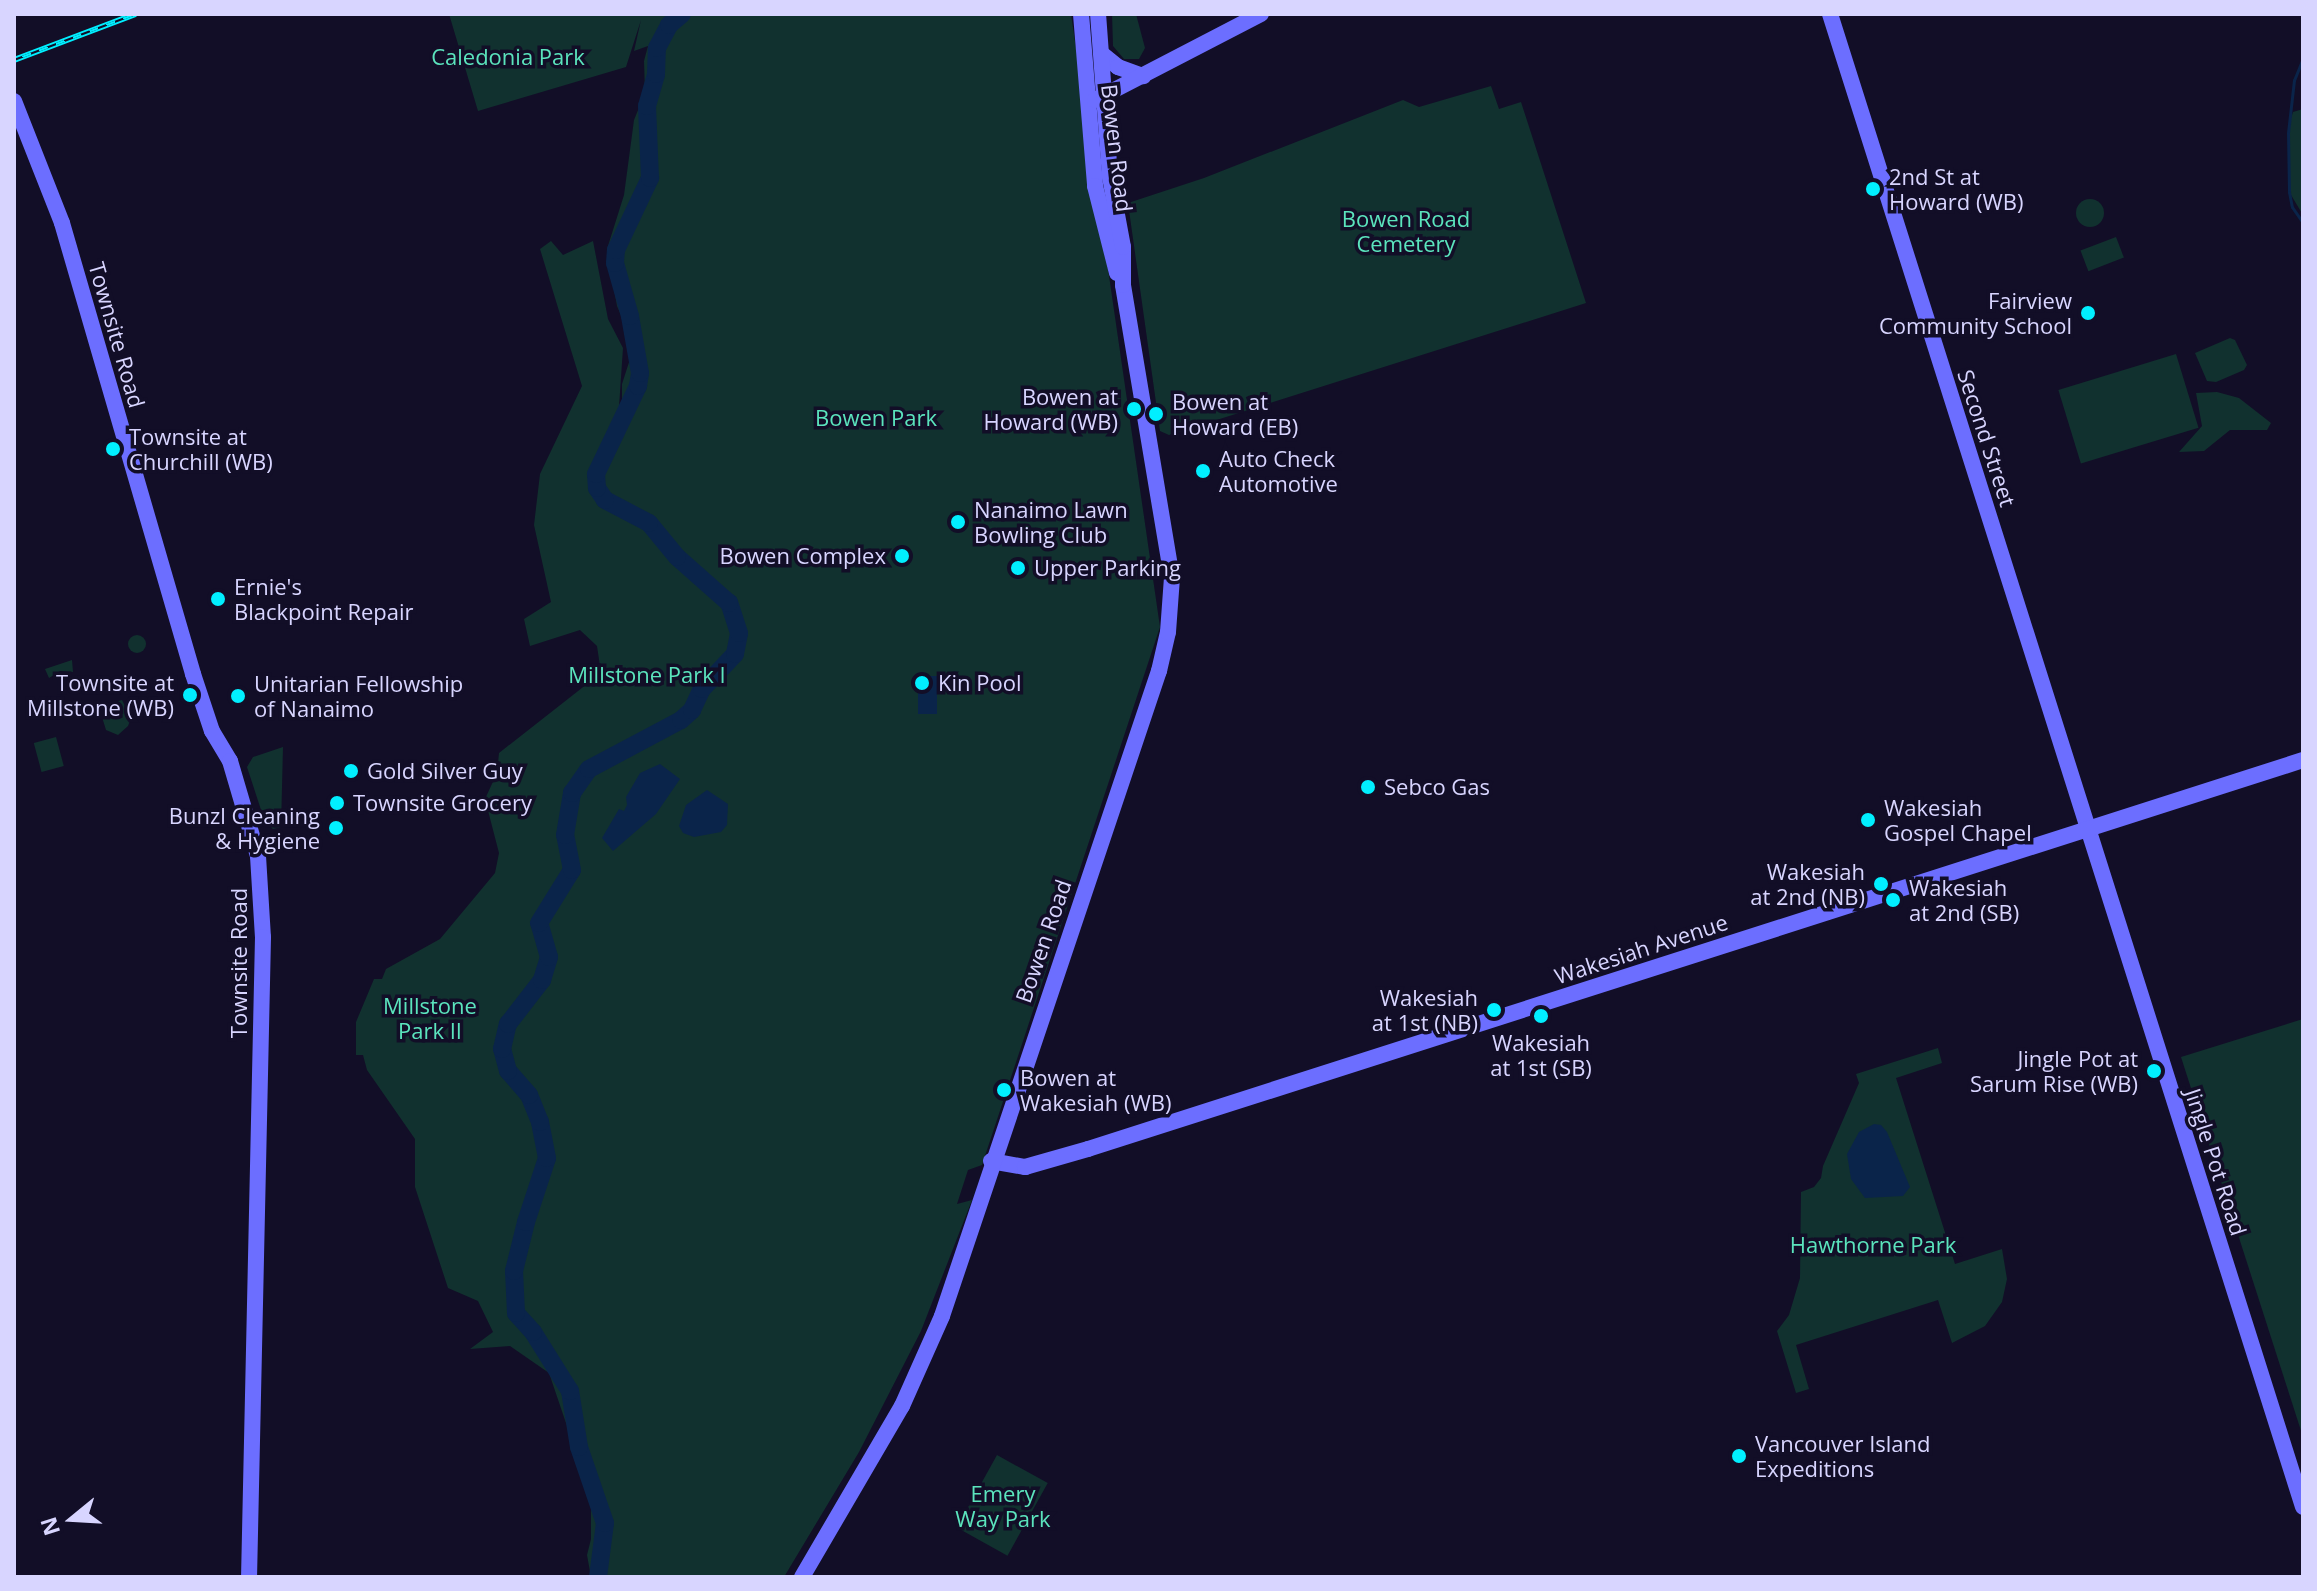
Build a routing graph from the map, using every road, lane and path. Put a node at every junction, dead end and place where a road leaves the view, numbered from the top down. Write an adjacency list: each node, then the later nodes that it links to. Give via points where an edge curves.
1 (1081, 14): 9 (main road, Bowen Road)
2 (1098, 14): 5 (main road, Bowen Road)
3 (1261, 14): 6 (main road)
4 (1830, 14): 12 (main road, Second Street)
5 (1102, 54): 6 (main road); 7 (main road, Bowen Road)
6 (1143, 76): 7 (main road)
7 (1103, 96): 9 (main road); 10 (main road, Bowen Road)
8 (14, 101): 15 (main road, Townsite Road, via 62,223 193,674 212,731 230,761 258,856 263,937)
9 (1086, 103): 10 (main road, Bowen Road, via 1095,186)
10 (1123, 285): 13 (main road, Bowen Road, via 1172,578 1168,632)
11 (2303, 760): 12 (main road, Wakesiah Avenue)
12 (2088, 829): 13 (main road, Wakesiah Avenue, via 1074,1153 1020,1168); 14 (main road, Jingle Pot Road)
13 (991, 1161): 16 (main road, Bowen Road, via 942,1316 902,1406)
14 (2303, 1507)
15 (249, 1577)
16 (802, 1577)

